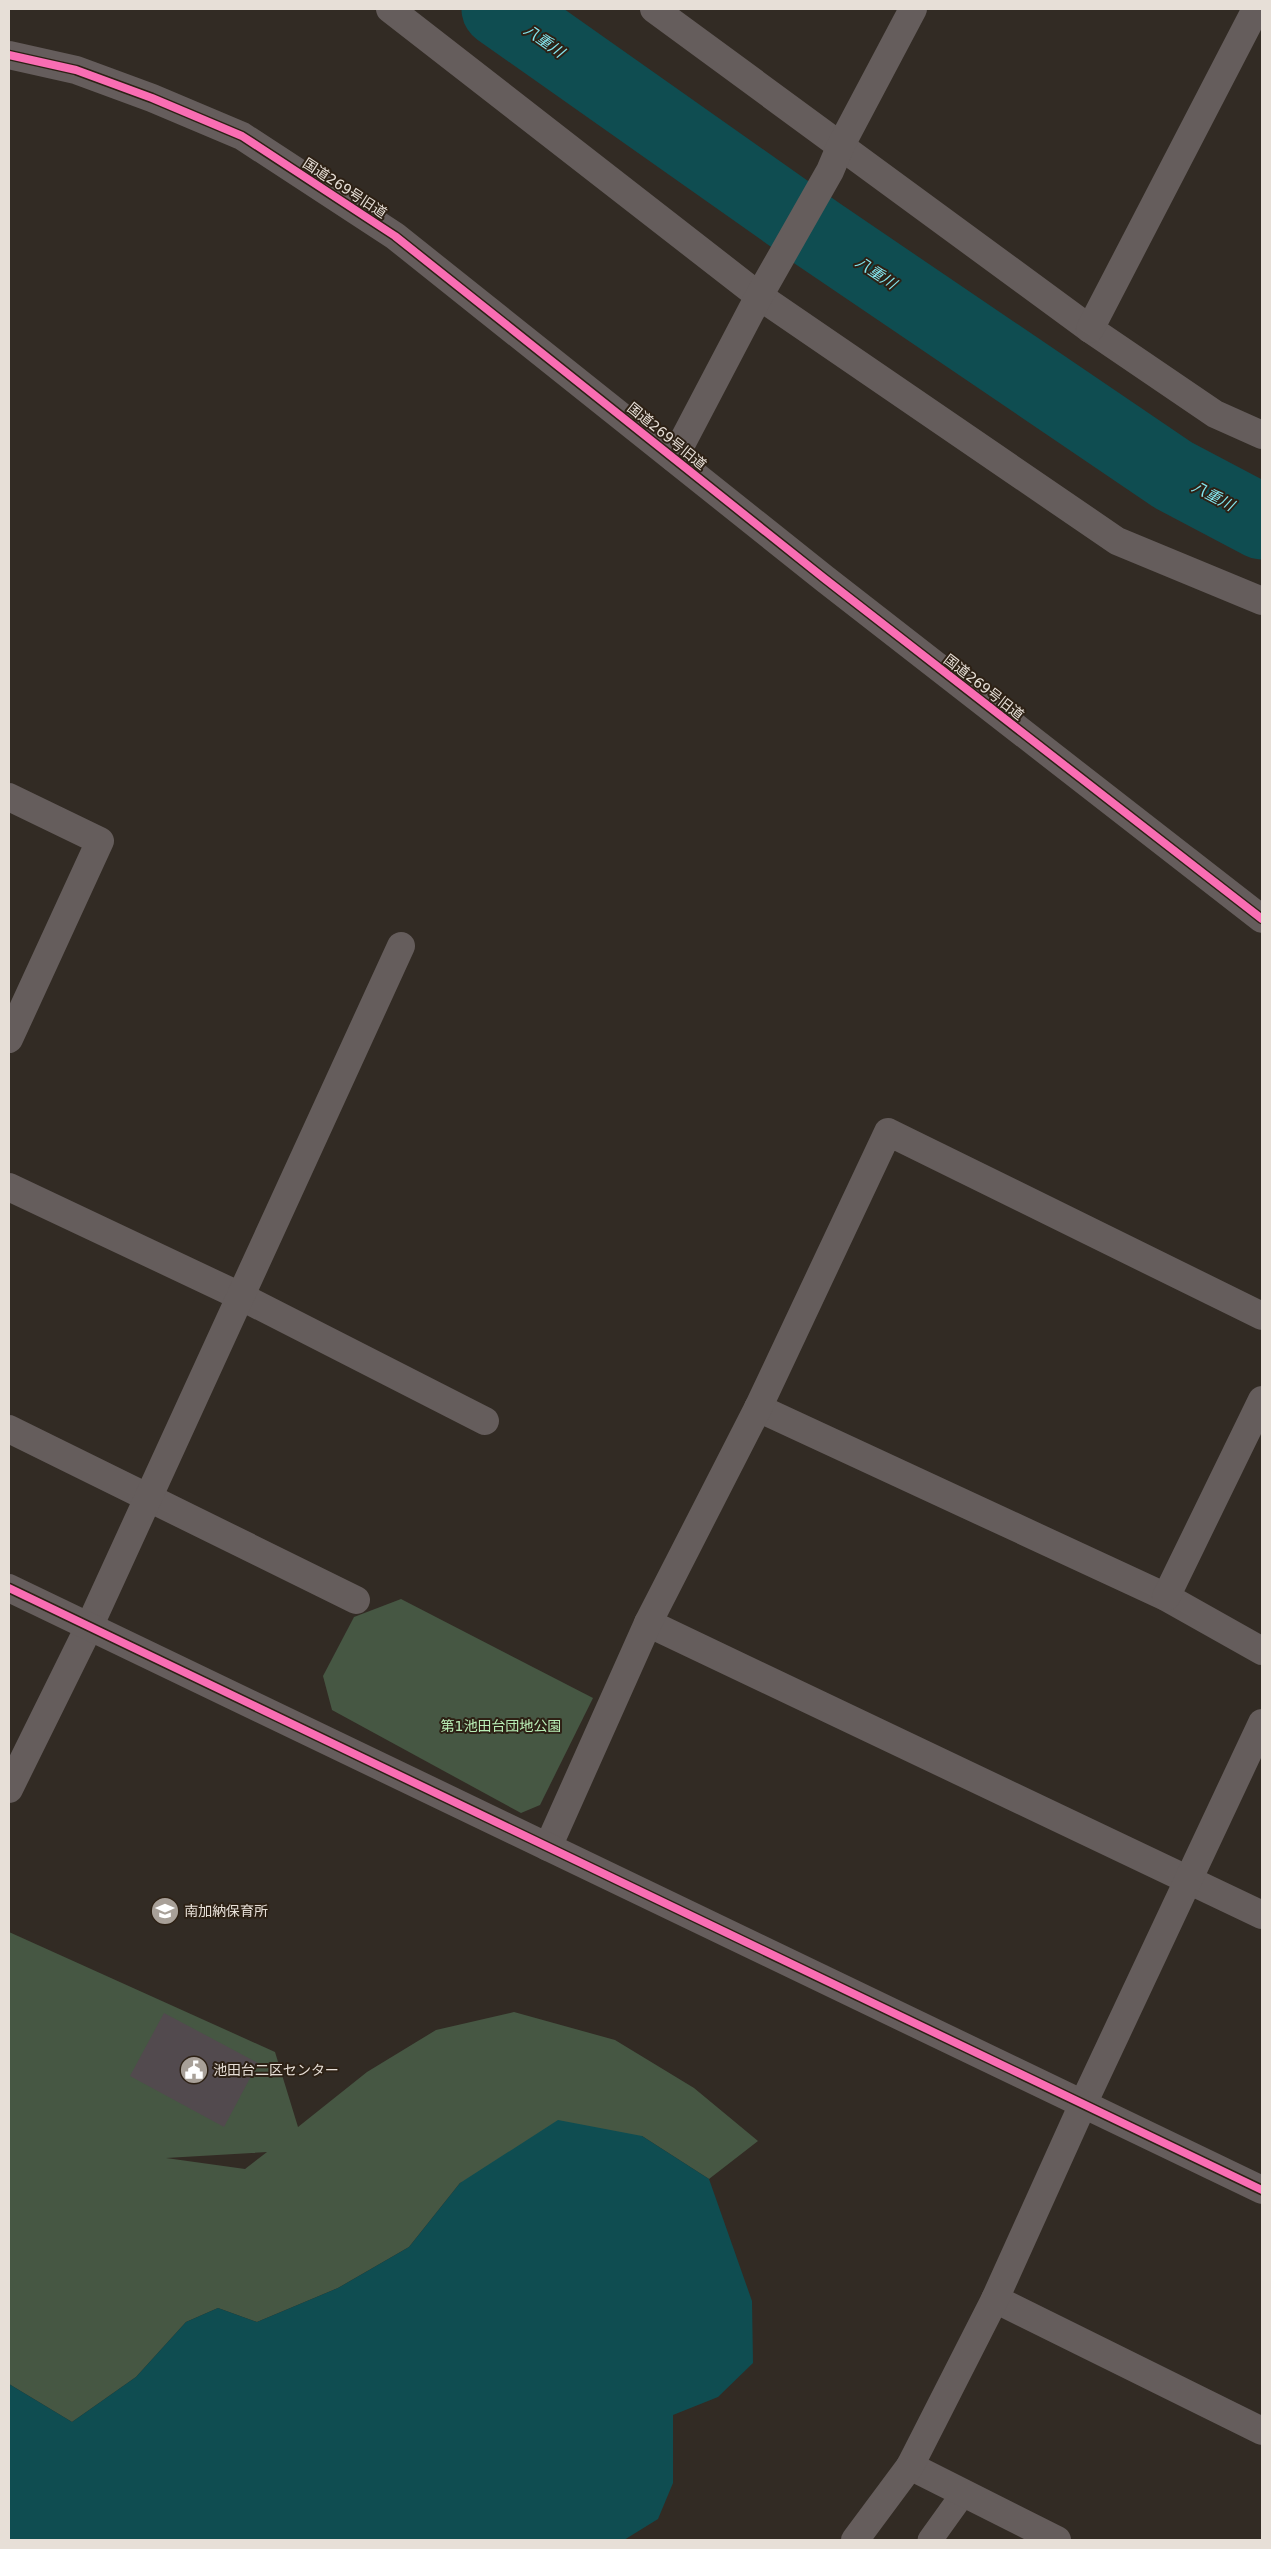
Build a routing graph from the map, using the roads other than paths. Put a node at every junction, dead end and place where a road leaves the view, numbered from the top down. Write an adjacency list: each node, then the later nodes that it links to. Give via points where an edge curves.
1 (390, 9): 7 (street)
2 (654, 9): 6 (street)
3 (913, 9): 6 (street)
4 (1256, 9): 8 (street)
5 (9, 55): 10 (street, 国道269号旧道, via 76,70 242,136 395,236)
6 (841, 145): 7 (street, via 830,171); 8 (street)
7 (759, 296): 10 (street); 11 (street, via 1117,541)
8 (1090, 329): 9 (street, via 1215,414)
9 (1262, 435)
10 (674, 458): 13 (street, 国道269号旧道)
11 (1262, 601)
12 (9, 797): 15 (street, via 100,841)
13 (1262, 919)
14 (400, 946): 17 (street)
15 (9, 1039)
16 (9, 1187): 17 (street)
17 (240, 1296): 21 (street); 23 (street)
18 (1262, 1316): 20 (street, via 888,1132)
19 (1262, 1400): 25 (street)
20 (758, 1408): 25 (street); 27 (street)
21 (484, 1421)
22 (9, 1428): 23 (street)
23 (148, 1498): 26 (street); 28 (street)
24 (9, 1588): 28 (street)
25 (1166, 1597): 29 (street)
26 (356, 1600)
27 (648, 1624): 32 (street); 33 (street)
28 (89, 1627): 31 (street); 32 (street)
29 (1262, 1651)
30 (1262, 1723): 33 (street)
31 (9, 1789)
32 (548, 1847): 35 (street)
33 (1189, 1880): 34 (street); 35 (street)
34 (1262, 1915)
35 (1082, 2104): 36 (street); 37 (street)
36 (1262, 2190)
37 (995, 2299): 38 (street); 39 (street)
38 (1262, 2431)
39 (910, 2466): 40 (street); 41 (street)
40 (964, 2494): 42 (lane); 43 (street)
41 (855, 2540)
42 (930, 2540)
43 (1057, 2540)

